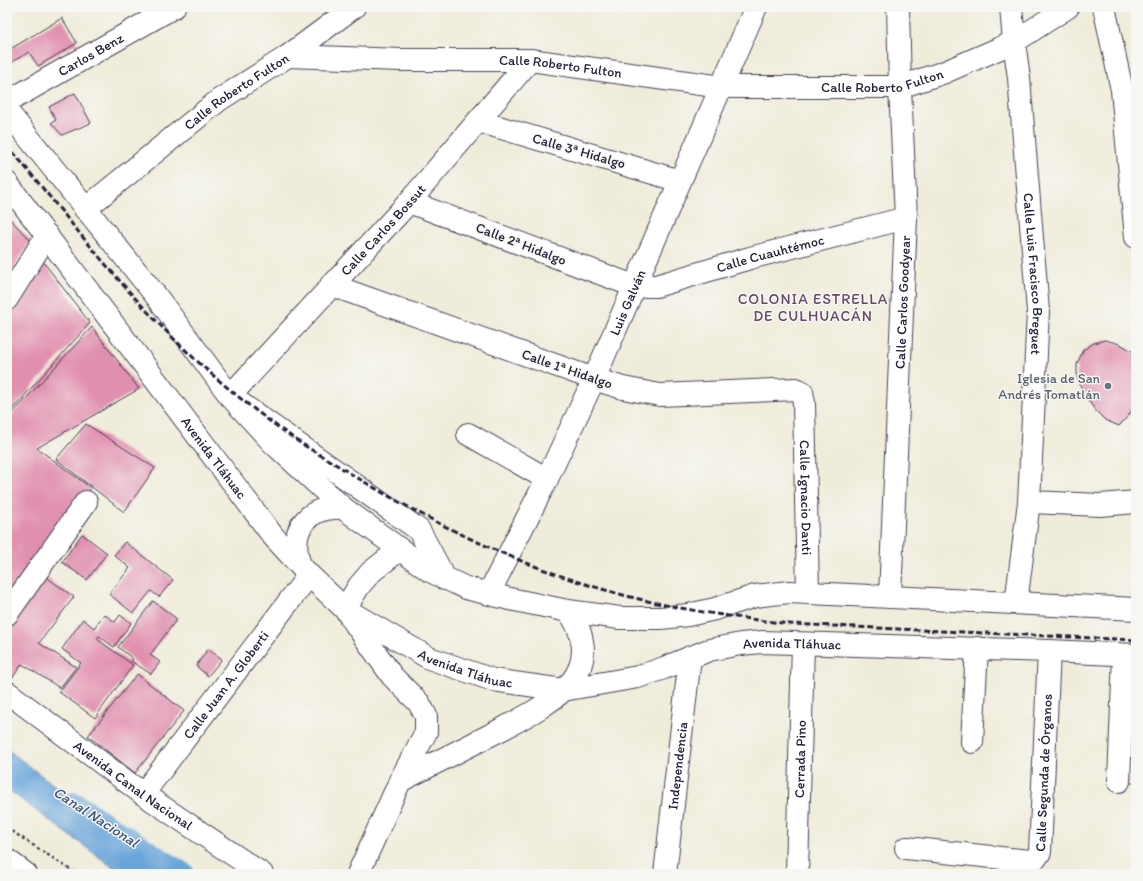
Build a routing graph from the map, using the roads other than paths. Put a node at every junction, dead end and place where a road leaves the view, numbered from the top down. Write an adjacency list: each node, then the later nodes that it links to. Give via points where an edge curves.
1 (354, 7): 9 (street)
2 (756, 7): 11 (street, Luis Galván)
3 (898, 7): 12 (street, Calle Carlos Goodyear)
4 (1011, 7): 8 (street, Calle Luis Fracisco Breguet)
5 (1068, 7): 8 (street, Calle Roberto Fulton)
6 (1104, 7): 22 (street, via 1122,90)
7 (162, 10): 13 (street, Carlos Benz)
8 (1014, 42): 12 (street, Calle Roberto Fulton, via 946,72); 32 (street, Calle Luis Fracisco Breguet, via 1038,311)
9 (288, 56): 10 (street, Calle Roberto Fulton, via 401,60); 19 (street, Calle Roberto Fulton, via 219,100)
10 (530, 60): 11 (street, Calle Roberto Fulton); 15 (street, Calle Carlos Bossut)
11 (722, 87): 12 (street, Calle Roberto Fulton); 16 (street, Luis Galván)
12 (900, 87): 20 (street, Calle Carlos Goodyear)
13 (7, 102)
14 (7, 111): 19 (street)
15 (478, 121): 16 (street, Calle 3ª Hidalgo); 18 (street, Calle Carlos Bossut)
16 (680, 181): 24 (street, Luis Galván)
17 (11, 194): 21 (street, Avenida Tláhuac)
18 (408, 202): 23 (street, Calle Carlos Bossut); 24 (street, Calle 2ª Hidalgo)
19 (85, 209): 27 (street, via 157,297)
20 (906, 218): 24 (street, Calle Cuauhtémoc, via 750,258 656,286); 40 (street, Calle Carlos Goodyear)
21 (47, 235): 25 (street); 36 (street, Avenida Tláhuac, via 274,536)
22 (1136, 237)
23 (331, 285): 26 (street, Calle 1ª Hidalgo); 27 (street, Calle Carlos Bossut)
24 (634, 286): 26 (street, Luis Galván)
25 (7, 298)
26 (594, 379): 28 (street, Calle 1ª Hidalgo, via 622,388 660,395 796,389 802,392); 30 (street, Luis Galván)
27 (230, 396): 34 (street, via 273,443); 37 (street, via 419,530)
28 (804, 403): 38 (street, Calle Ignacio Danti)
29 (468, 434): 30 (street)
30 (547, 479): 39 (street, Luis Galván)
31 (86, 502): 45 (street)
32 (1029, 502): 33 (street, via 1101,505); 41 (street, Calle Luis Fracisco Breguet)
33 (1136, 502)
34 (343, 508): 35 (street); 36 (street, via 321,510 303,523 295,543 296,554)
35 (399, 550): 37 (street); 42 (street, via 371,572)
36 (304, 570): 42 (street, Avenida Tláhuac); 56 (street, Calle Juan A. Globerti)
37 (445, 579): 39 (street, via 466,588)
38 (808, 592): 40 (street); 44 (street, via 769,593 715,609 661,618 620,618)
39 (489, 593): 44 (street)
40 (890, 597): 41 (street)
41 (1016, 603): 43 (street)
42 (345, 609): 51 (street, Avenida Tláhuac, via 429,658 493,680); 54 (street, via 392,676 419,703 426,716 426,732)
43 (1136, 609)
44 (568, 611): 51 (street, via 579,628 583,647 578,671 572,682)
45 (7, 614)
46 (803, 644): 47 (street, Avenida Tláhuac); 50 (street, Avenida Tláhuac, via 741,644 709,650); 63 (street, Cerrada Pino)
47 (977, 648): 48 (street, Avenida Tláhuac); 53 (street)
48 (1049, 651): 49 (street, Avenida Tláhuac); 57 (street, Calle Segunda de Órganos, via 1040,852 1036,858 1030,861)
49 (1130, 655): 55 (street)
50 (690, 657): 51 (street, Avenida Tláhuac, via 638,677); 62 (street, Independencia)
51 (563, 690): 54 (street, via 535,711)
52 (7, 692): 56 (street, Avenida Canal Nacional)
53 (972, 742)
54 (400, 781): 61 (street)
55 (1119, 781)
56 (143, 794): 60 (street, Avenida Canal Nacional)
57 (906, 848)
58 (7, 860): 59 (street)
59 (26, 874)
60 (262, 874)
61 (358, 874)
62 (665, 874)
63 (798, 874)

